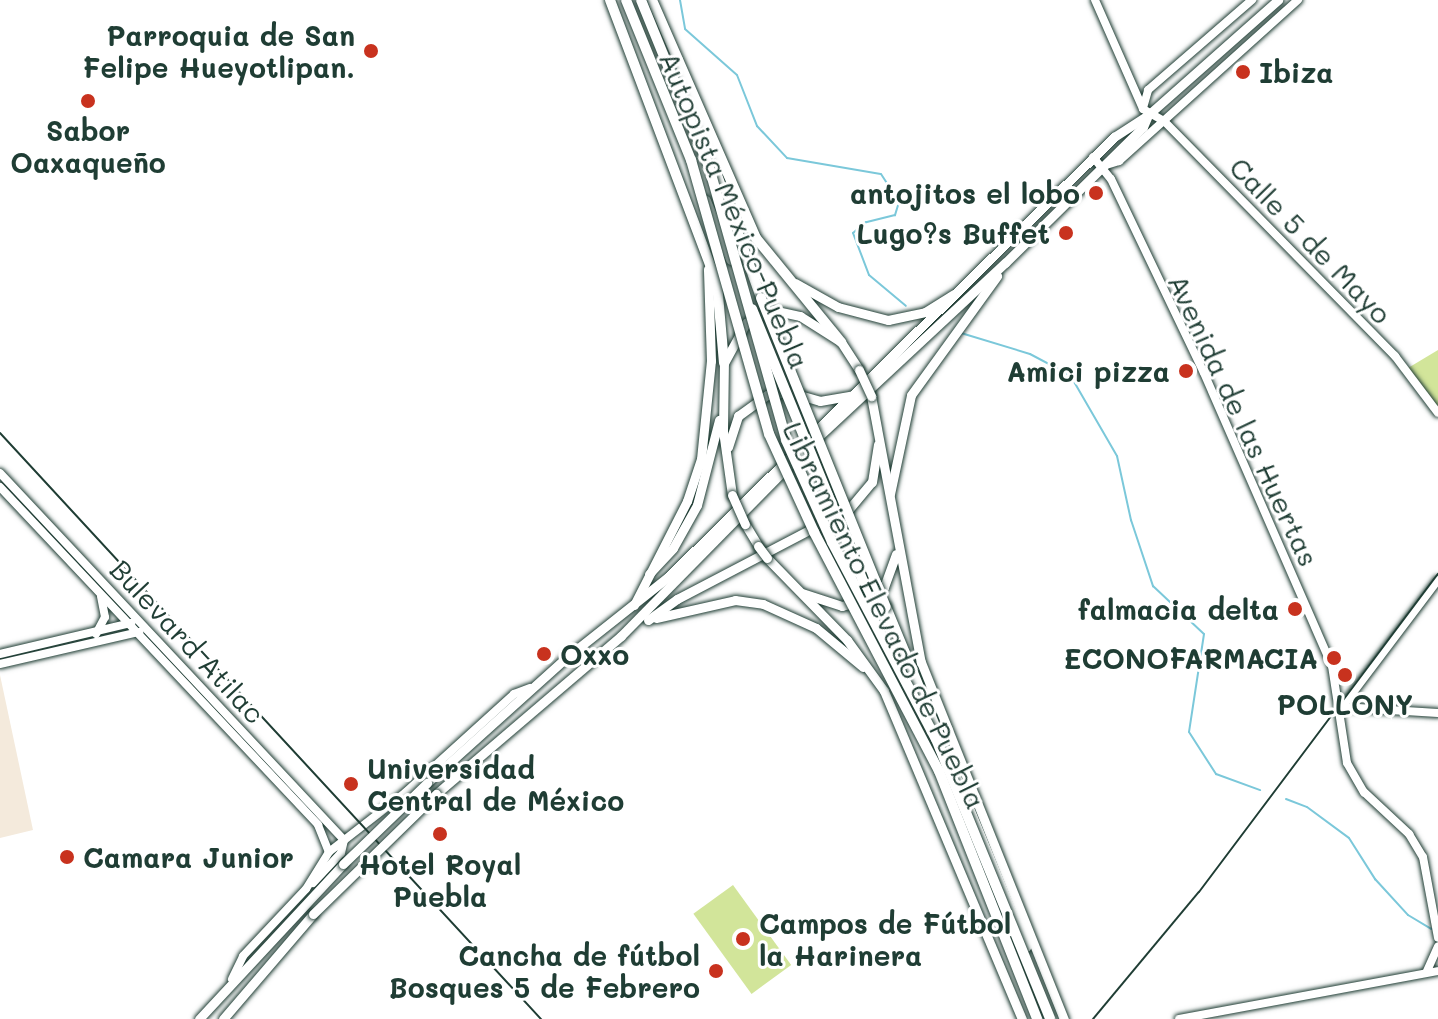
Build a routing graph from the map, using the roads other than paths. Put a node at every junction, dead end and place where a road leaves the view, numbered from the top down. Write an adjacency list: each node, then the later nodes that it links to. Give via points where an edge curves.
1 (610, 0): 15 (highway)
2 (624, 0): 35 (highway, Autopista México-Puebla, bridge); 59 (highway, Libramiento Elevado de Puebla, bridge, via 691,160 769,434 939,771)
3 (647, 0): 17 (highway, via 749,225); 35 (highway, Autopista México-Puebla, bridge); 60 (highway, Libramiento Elevado de Puebla, bridge, via 709,167 786,440 838,554 936,739)
4 (1095, 0): 11 (street)
5 (1252, 0): 8 (street)
6 (1278, 0): 9 (main road)
7 (1298, 0): 10 (street)
8 (1208, 38): 9 (street); 11 (street, via 1148,90)
9 (1224, 48): 10 (street); 11 (main road)
10 (1237, 56): 12 (street)
11 (1146, 112): 12 (street, Calle 5 de Mayo); 13 (main road); 14 (main road)
12 (1164, 121): 14 (street, via 1119,161); 23 (street, Calle 5 de Mayo, via 1395,356)
13 (1093, 157): 14 (street, Avenida de las Huertas); 18 (main road)
14 (1103, 166): 16 (main road); 45 (street, Avenida de las Huertas, via 1204,373 1332,666)
15 (699, 228): 20 (highway, via 722,304); 30 (main road, via 712,304 708,419 692,487)
16 (1005, 263): 28 (main road, via 911,395); 38 (main road, via 801,453)
17 (784, 274): 18 (main road, via 838,307 888,320 925,312); 19 (highway)
18 (976, 278): 21 (main road)
19 (841, 342): 20 (main road, via 808,320 772,310 746,323); 24 (main road, bridge, via 871,396)
20 (724, 363): 22 (main road)
21 (859, 394): 25 (main road, via 820,401 789,392 761,397 735,420); 34 (main road, via 811,433)
22 (722, 396): 25 (main road); 30 (main road, via 697,505 673,548)
23 (1438, 413)
24 (878, 435): 28 (main road); 36 (main road, via 872,482 849,509 677,599)
25 (727, 458): 32 (main road, bridge, via 732,495 745,524)
26 (0, 473): 37 (street, Bulevard Atilac)
27 (0, 487): 33 (street)
28 (890, 494): 29 (main road)
29 (898, 546): 32 (main road, via 890,577 867,599 834,604); 47 (main road, via 921,662)
30 (646, 576): 34 (main road)
31 (1438, 580): 45 (street)
32 (791, 586): 44 (main road, via 847,640)
33 (99, 591): 37 (street); 40 (street, via 105,617)
34 (634, 605): 43 (main road)
35 (881, 610): 47 (highway, Autopista México-Puebla); 59 (highway, Autopista México-Puebla, bridge, via 943,791)
36 (648, 620): 38 (main road); 44 (main road, via 735,600 774,607 838,644)
37 (132, 622): 39 (street, Bulevard Atilac); 40 (street)
38 (627, 630): 57 (main road, bridge, via 436,794 313,914)
39 (141, 631): 42 (street); 48 (street, Bulevard Atilac); 49 (street, Bulevard Atilac, via 318,825)
40 (96, 634): 41 (street)
41 (0, 654)
42 (0, 664)
43 (530, 688): 48 (street, via 508,700); 55 (main road, bridge, via 343,864)
44 (884, 691): 58 (main road)
45 (1342, 707): 46 (street); 51 (street, Avenida de las Huertas, via 1342,742 1354,778 1409,834 1423,857)
46 (1438, 713)
47 (967, 787): 60 (highway, Autopista México-Puebla); 61 (main road)
48 (344, 840): 49 (street); 50 (street, via 334,863)
49 (329, 852): 50 (street)
50 (306, 889): 55 (street, via 243,956)
51 (1438, 938)
52 (1438, 946): 53 (street)
53 (1427, 971): 54 (street); 62 (street)
54 (1438, 971)
55 (232, 979): 56 (main road)
56 (199, 1019)
57 (223, 1019)
58 (1022, 1019)
59 (1035, 1019)
60 (1052, 1019)
61 (1064, 1019)
62 (1179, 1019)

